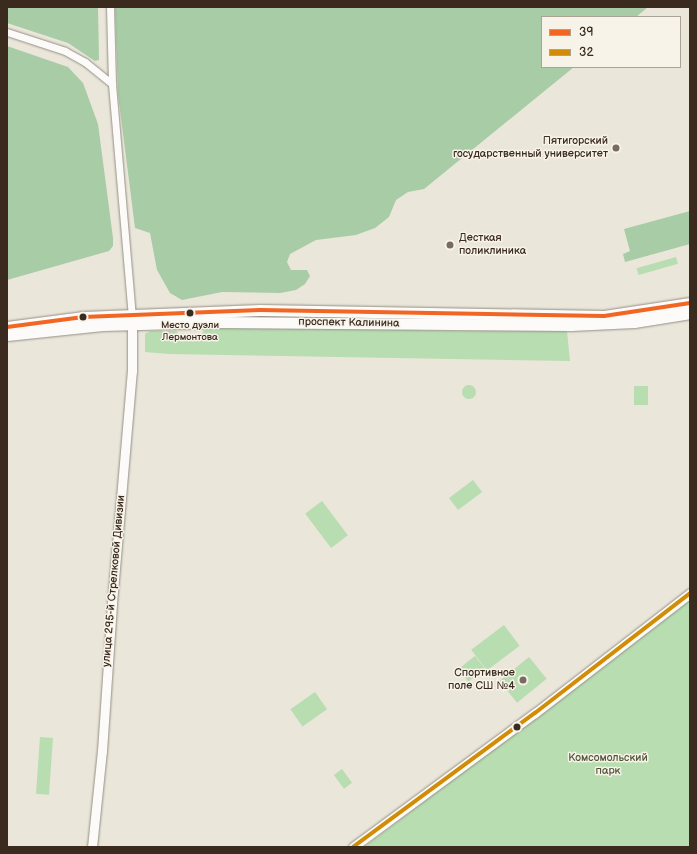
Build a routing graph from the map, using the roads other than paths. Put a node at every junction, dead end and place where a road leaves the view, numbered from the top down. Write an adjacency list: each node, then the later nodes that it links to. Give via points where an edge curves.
1 (110, 7): 3 (street)
2 (7, 32): 3 (street, via 65,51 85,62)
3 (112, 84): 7 (street)
4 (690, 303): 5 (main road, проспект Калинина, via 635,313 575,317)
5 (260, 310): 7 (main road, проспект Калинина); 8 (main road)
6 (690, 313): 8 (main road, проспект Калинина, via 634,322 571,325)
7 (132, 319): 8 (main road, проспект Калинина); 9 (main road, проспект Калинина, via 52,320); 10 (main road, проспект Калинина); 12 (street, улица 295-й Стрелковой Дивизии, via 132,371)
8 (260, 322)
9 (7, 327)
10 (7, 335)
11 (690, 593): 13 (street)
12 (92, 847)
13 (353, 847)

